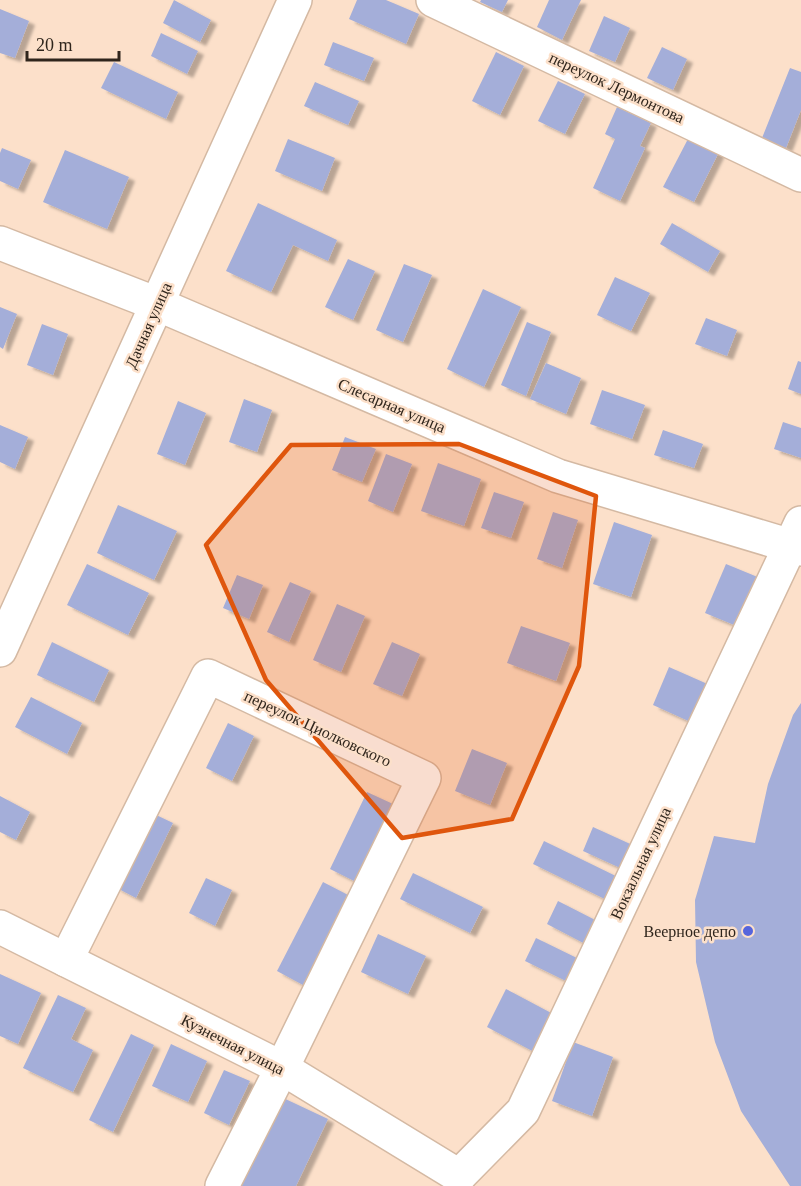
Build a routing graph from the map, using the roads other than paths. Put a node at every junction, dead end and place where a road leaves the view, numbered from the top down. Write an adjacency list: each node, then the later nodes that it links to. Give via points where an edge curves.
1 (295, 0): 5 (street, Дачная улица)
2 (433, 0): 3 (street, переулок Лермонтова)
3 (801, 175)
4 (0, 243): 5 (street, Слесарная улица)
5 (157, 304): 6 (street, Слесарная улица, via 558,476); 7 (street, Дачная улица)
6 (797, 540): 11 (street, Вокзальная улица, via 523,1111)
7 (0, 650)
8 (0, 927): 9 (street, Кузнечная улица)
9 (66, 960): 10 (street, Кузнечная улица); 10 (street, переулок Циолковского, via 208,676 424,778)
10 (282, 1068): 11 (street, Кузнечная улица); 12 (street)
11 (459, 1181)
12 (222, 1186)

